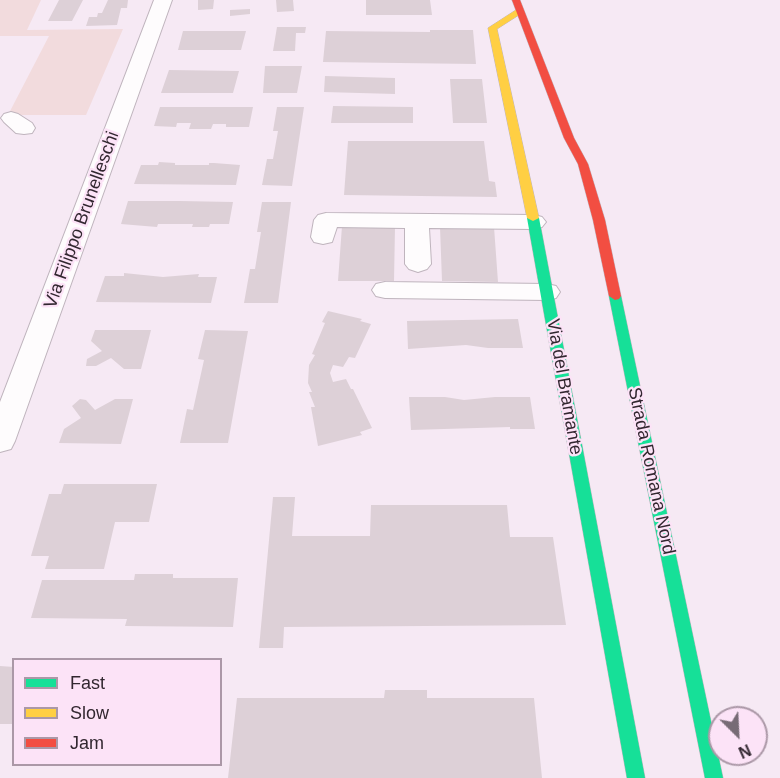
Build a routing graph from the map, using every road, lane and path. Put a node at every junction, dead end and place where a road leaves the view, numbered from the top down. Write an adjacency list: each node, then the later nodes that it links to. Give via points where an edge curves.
1 (163, 0): 12 (street, Via Filippo Brunelleschi)
2 (499, 0): 3 (main road)
3 (517, 6): 5 (main road, Strada Romana Nord); 7 (main road, Via del Bramante, via 492,28)
4 (576, 117): 5 (main road, Strada Romana Nord)
5 (583, 164): 14 (main road, Strada Romana Nord, via 599,220)
6 (417, 221): 7 (street); 8 (street, via 327,220); 9 (street)
7 (534, 222): 11 (main road, Via del Bramante)
8 (323, 237)
9 (418, 264)
10 (385, 290): 11 (street)
11 (547, 292): 13 (main road, Via del Bramante)
12 (0, 441)
13 (636, 778)
14 (714, 778)

